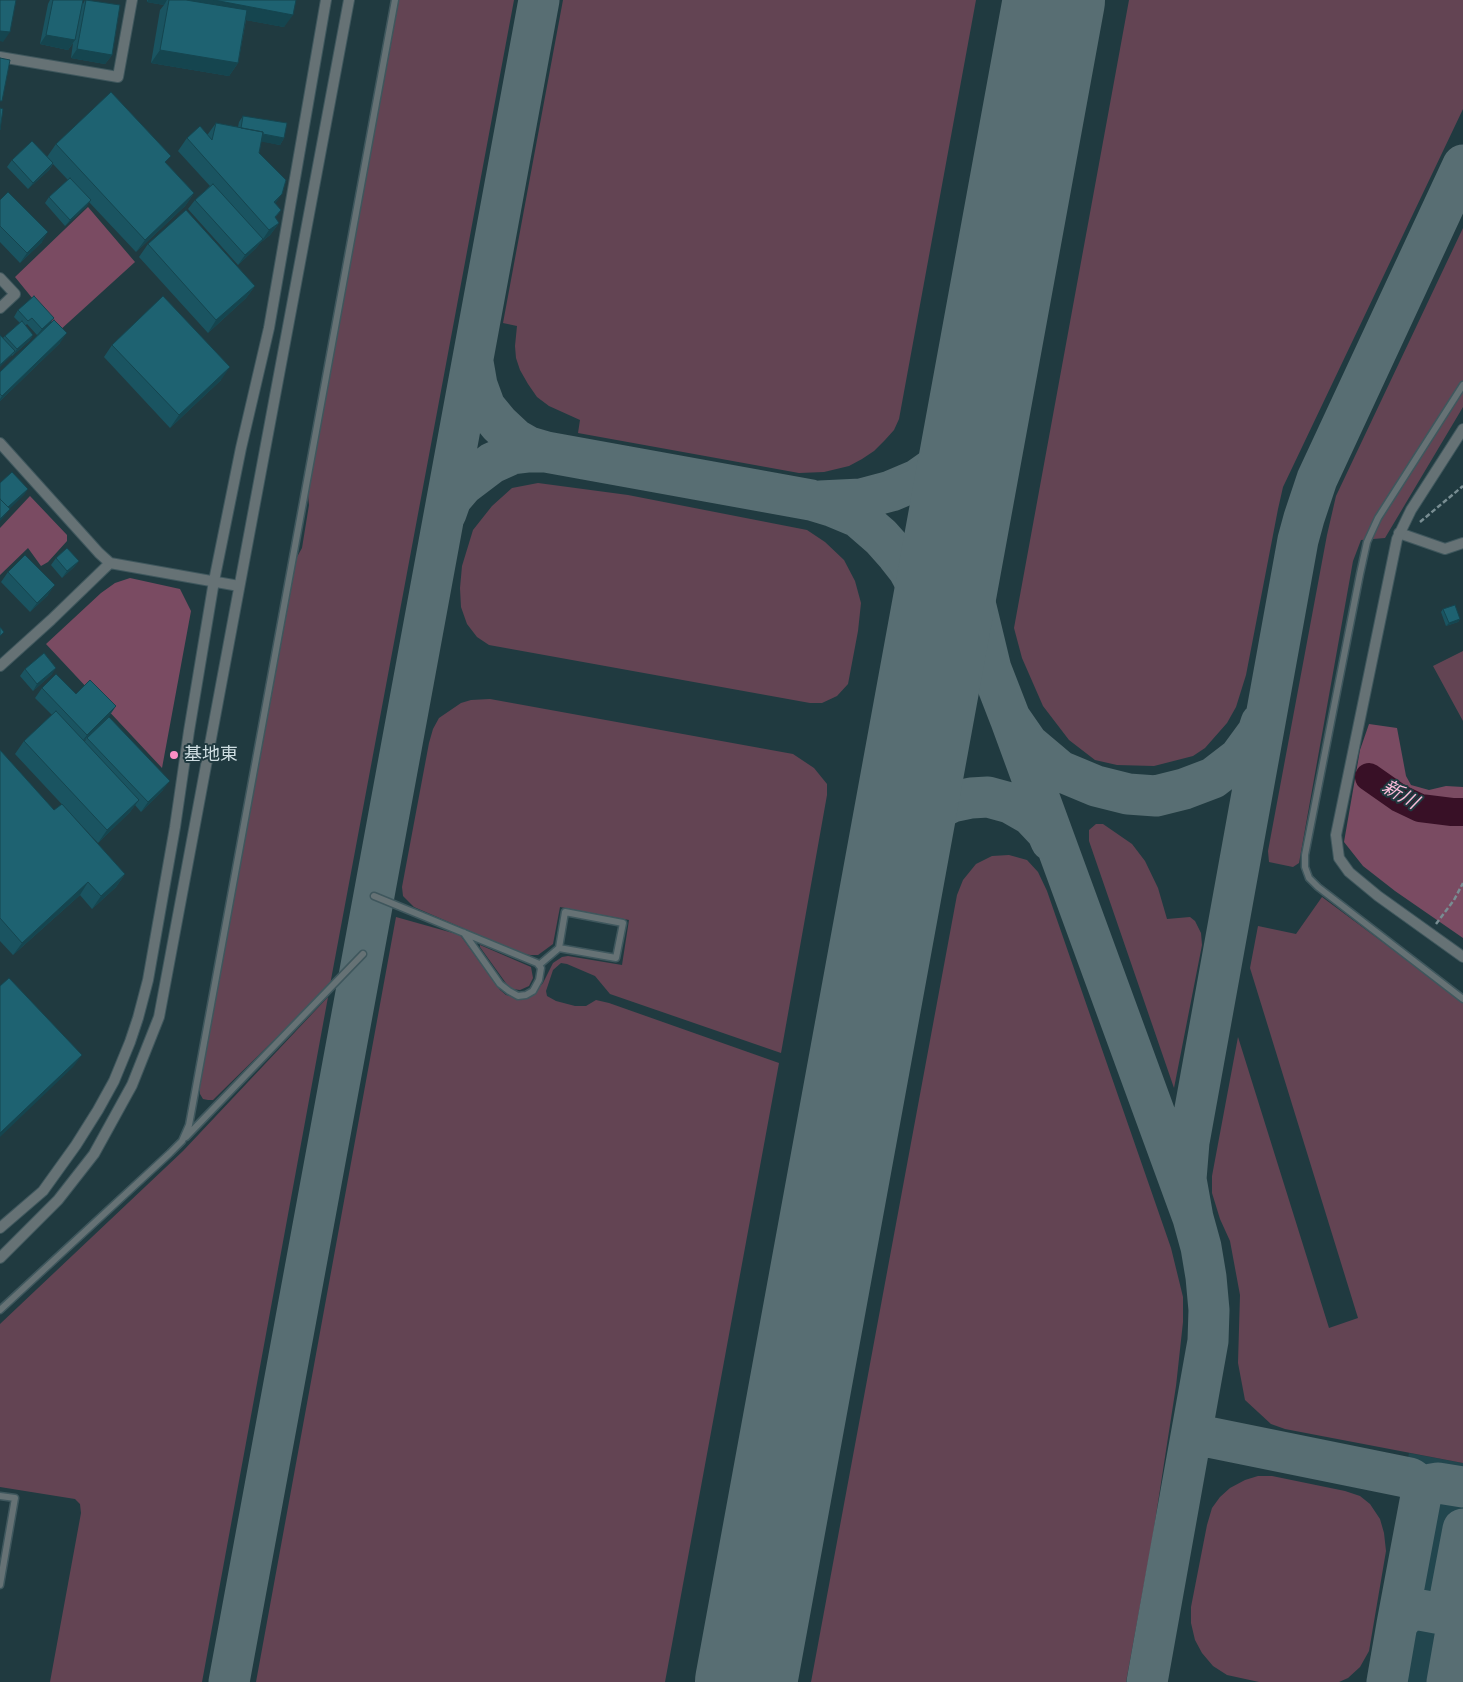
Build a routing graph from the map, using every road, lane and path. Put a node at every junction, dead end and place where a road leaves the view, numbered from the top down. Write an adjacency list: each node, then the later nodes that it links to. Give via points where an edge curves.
1 (132, 0): 5 (street, via 118,77)
2 (326, 0): 16 (street, via 269,328 240,448)
3 (349, 0): 17 (street)
4 (395, 0): 28 (lane, via 194,1104 190,1125)
5 (0, 57)
6 (0, 278): 7 (street, via 15,294)
7 (0, 308)
8 (1463, 385): 27 (lane, via 1378,518 1367,542 1305,855 1309,878 1318,887)
9 (1463, 429): 12 (street)
10 (0, 443): 15 (street)
11 (1463, 486): 13 (path, via 1417,525)
12 (1399, 533): 13 (street); 22 (street, via 1336,836 1339,858 1349,872)
13 (1411, 537): 14 (street, via 1444,549)
14 (1463, 543)
15 (110, 563): 16 (street); 18 (street)
16 (214, 581): 17 (street); 29 (street, via 148,980 130,1042 110,1088 76,1145 43,1191)
17 (239, 586): 30 (street, via 159,1017 132,1085 94,1154 58,1200)
18 (0, 666)
19 (1463, 883): 22 (path)
20 (374, 896): 21 (lane)
21 (464, 933): 26 (lane); 26 (lane, via 500,984 518,996 533,991 539,980)
22 (1429, 933): 25 (street)
23 (559, 948): 23 (lane, via 565,912 622,923 616,958); 26 (lane)
24 (363, 954): 28 (lane)
25 (1463, 957)
26 (539, 965)
27 (1463, 999)
28 (182, 1141): 31 (lane)
29 (0, 1228)
30 (0, 1258)
31 (0, 1310)
32 (0, 1496): 33 (lane, via 15,1498)
33 (0, 1585)

